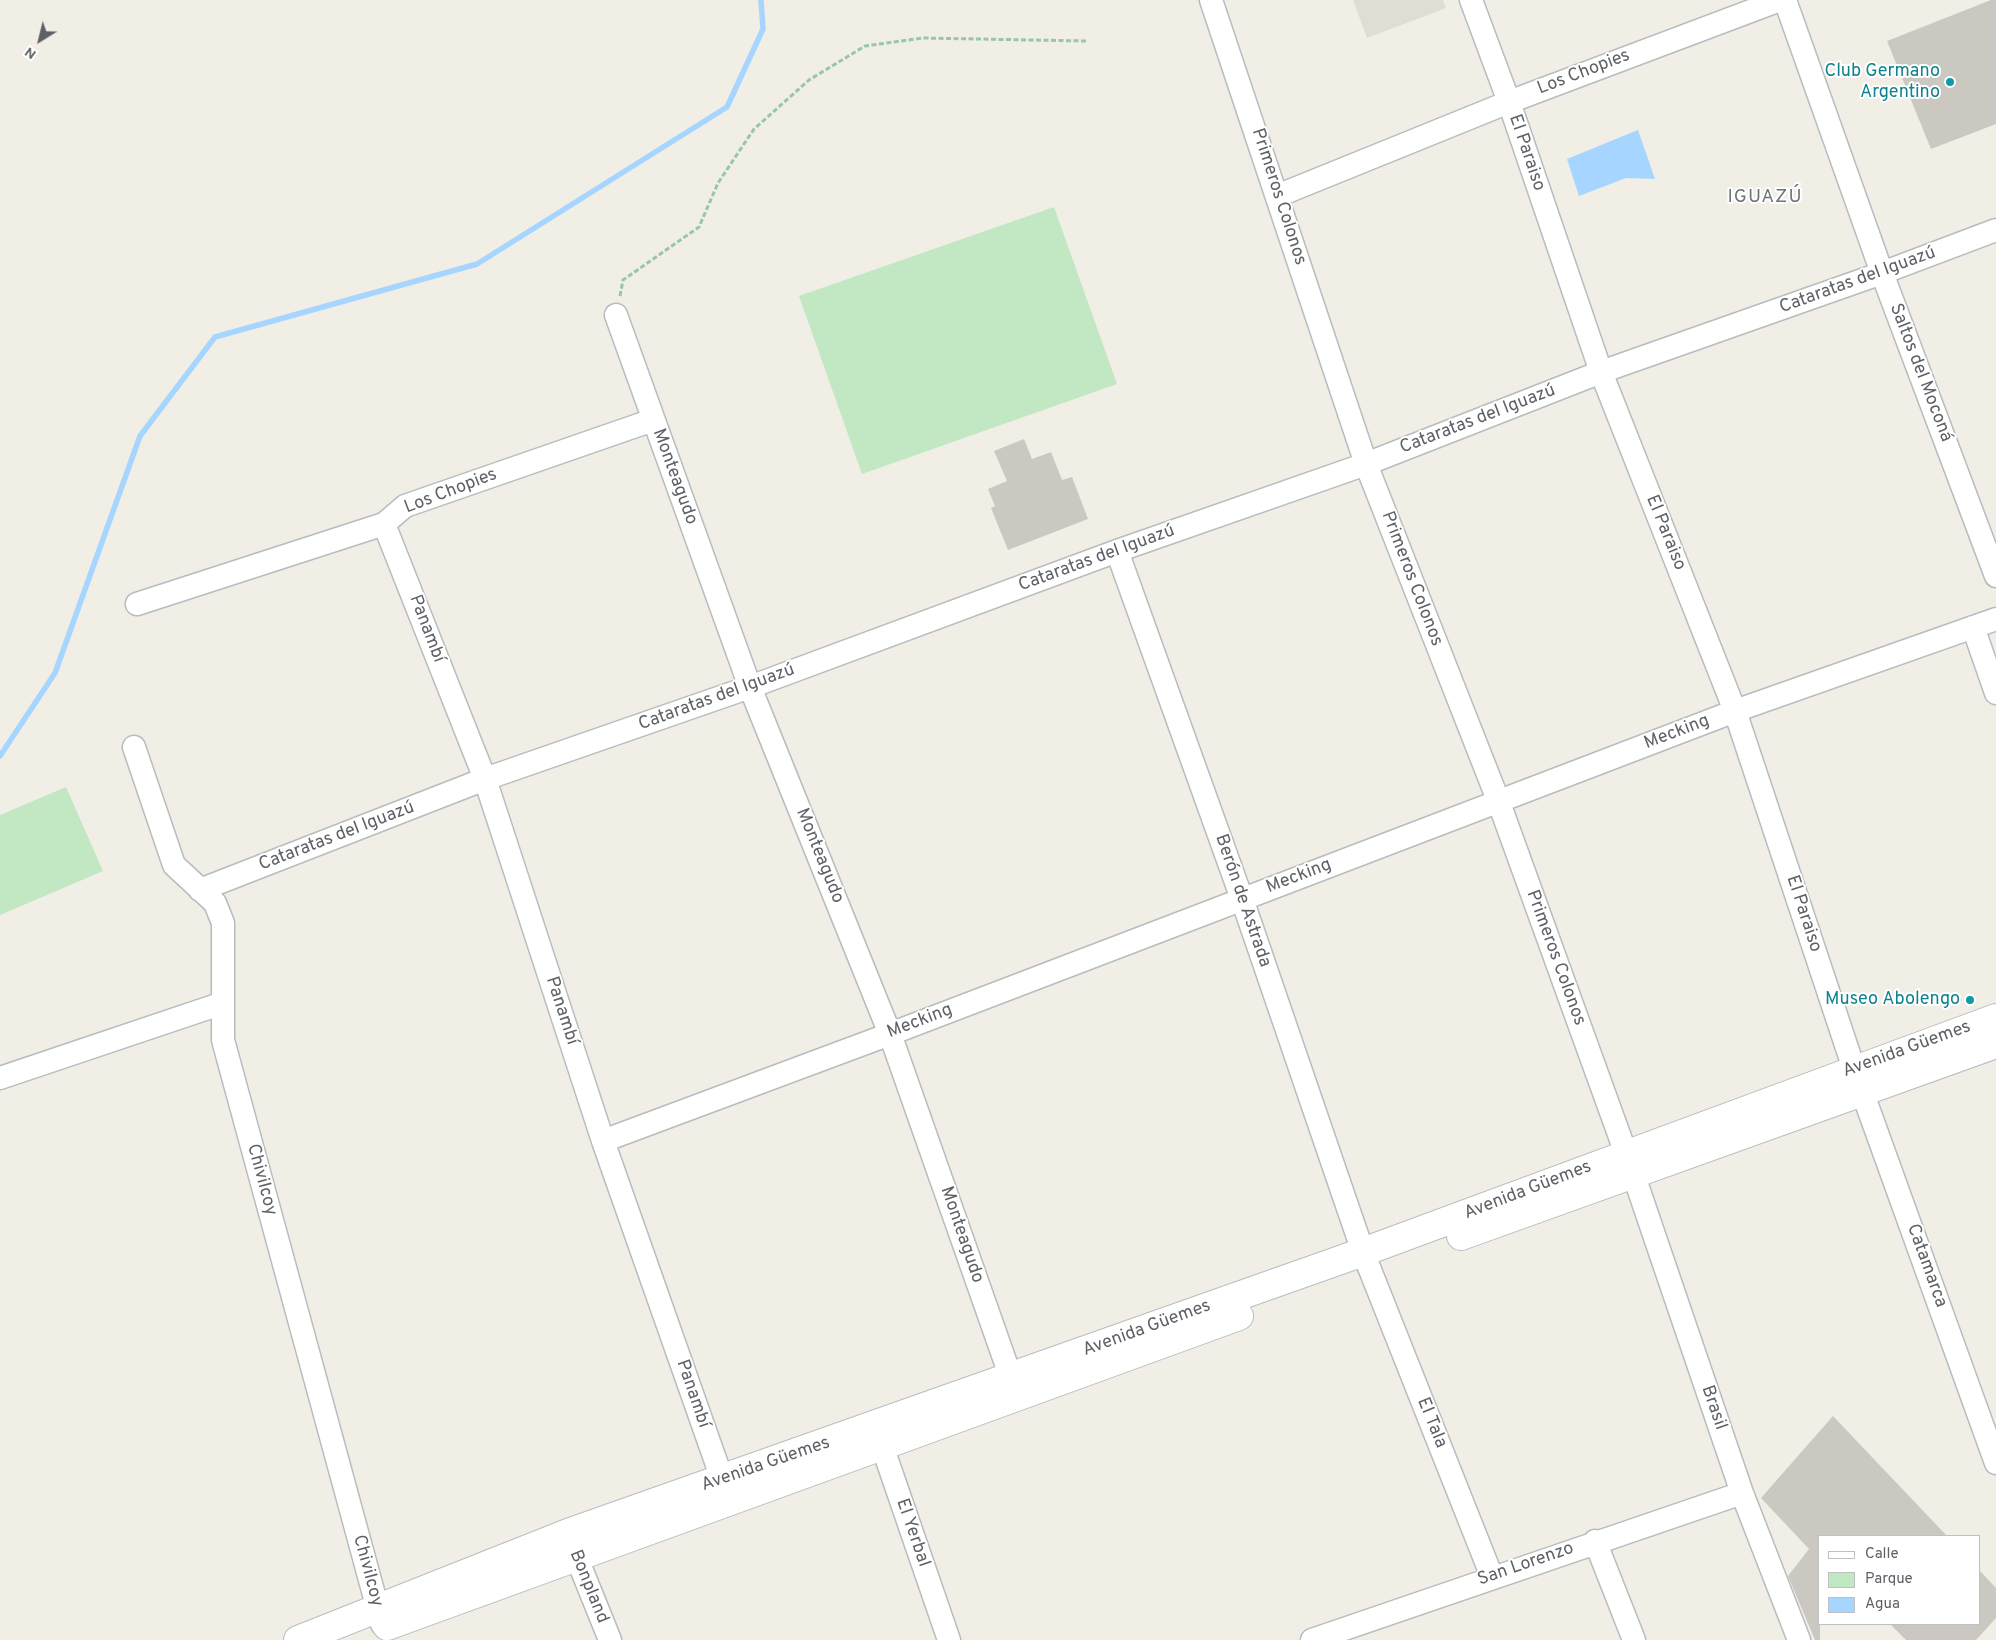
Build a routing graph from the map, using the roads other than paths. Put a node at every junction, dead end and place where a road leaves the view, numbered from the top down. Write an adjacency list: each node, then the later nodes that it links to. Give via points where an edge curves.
1 (1211, 0): 6 (street, Primeros Colonos)
2 (1470, 0): 5 (street, El Paraiso)
3 (1780, 0): 5 (street, Los Chopies)
4 (1785, 0): 8 (street, Saltos del Moconá)
5 (1509, 102): 6 (street, Los Chopies); 10 (street, El Paraiso)
6 (1277, 196): 12 (street, Primeros Colonos)
7 (1996, 230): 8 (street, Cataratas del Iguazú)
8 (1882, 273): 10 (street, Cataratas del Iguazú); 15 (street, Saltos del Moconá)
9 (616, 315): 11 (street, Monteagudo)
10 (1601, 372): 12 (street, Cataratas del Iguazú); 21 (street, El Paraiso)
11 (653, 420): 13 (street, Los Chopies, via 405,506); 19 (street, Monteagudo)
12 (1366, 464): 14 (street, Cataratas del Iguazú); 24 (street, Primeros Colonos)
13 (384, 524): 16 (street, Los Chopies); 23 (street, Panambí)
14 (1117, 551): 19 (street, Cataratas del Iguazú); 26 (street, Berón de Astrada)
15 (1996, 576)
16 (137, 604)
17 (1996, 619): 18 (street, Mecking)
18 (1973, 627): 20 (street); 21 (street, Mecking)
19 (750, 687): 23 (street, Cataratas del Iguazú); 29 (street, Monteagudo)
20 (1996, 693)
21 (1735, 711): 24 (street, Mecking); 32 (street, El Paraiso)
22 (134, 747): 25 (street, Chivilcoy, via 174,865)
23 (484, 779): 25 (street, Cataratas del Iguazú); 33 (street, Panambí)
24 (1498, 800): 26 (street, Mecking); 34 (street, Primeros Colonos)
25 (200, 890): 27 (street, Chivilcoy, via 215,904 223,923)
26 (1242, 899): 29 (street, Mecking); 35 (street, Berón de Astrada)
27 (223, 1003): 31 (street); 45 (street, Chivilcoy, via 223,1040)
28 (1996, 1018): 32 (main road, Avenida Güemes)
29 (890, 1034): 33 (street, Mecking); 36 (street, Monteagudo)
30 (1996, 1044): 32 (main road, Avenida Güemes)
31 (0, 1078)
32 (1858, 1080): 34 (main road, Avenida Güemes); 37 (street, Catamarca)
33 (603, 1140): 40 (street, Panambí)
34 (1630, 1163): 35 (main road, Avenida Güemes); 41 (street, Brasil)
35 (1367, 1260): 36 (main road, Avenida Güemes); 44 (street, El Tala)
36 (1014, 1388): 38 (main road, Avenida Güemes)
37 (1986, 1401): 39 (street, Catamarca)
38 (878, 1436): 40 (main road, Avenida Güemes); 50 (street, El Yerbal)
39 (1996, 1463)
40 (726, 1491): 43 (main road, Avenida Güemes)
41 (1742, 1493): 42 (street, San Lorenzo); 53 (street, Brasil)
42 (1595, 1541): 44 (street, San Lorenzo); 52 (street)
43 (572, 1545): 45 (main road, Avenida Güemes); 49 (street, Bonpland)
44 (1492, 1577): 46 (street, San Lorenzo)
45 (380, 1619): 47 (main road, Avenida Güemes); 48 (main road, Avenida Güemes)
46 (1358, 1632): 51 (street, San Lorenzo)
47 (314, 1637)
48 (350, 1640)
49 (610, 1640)
50 (949, 1640)
51 (1312, 1640)
52 (1634, 1640)
53 (1799, 1640)

